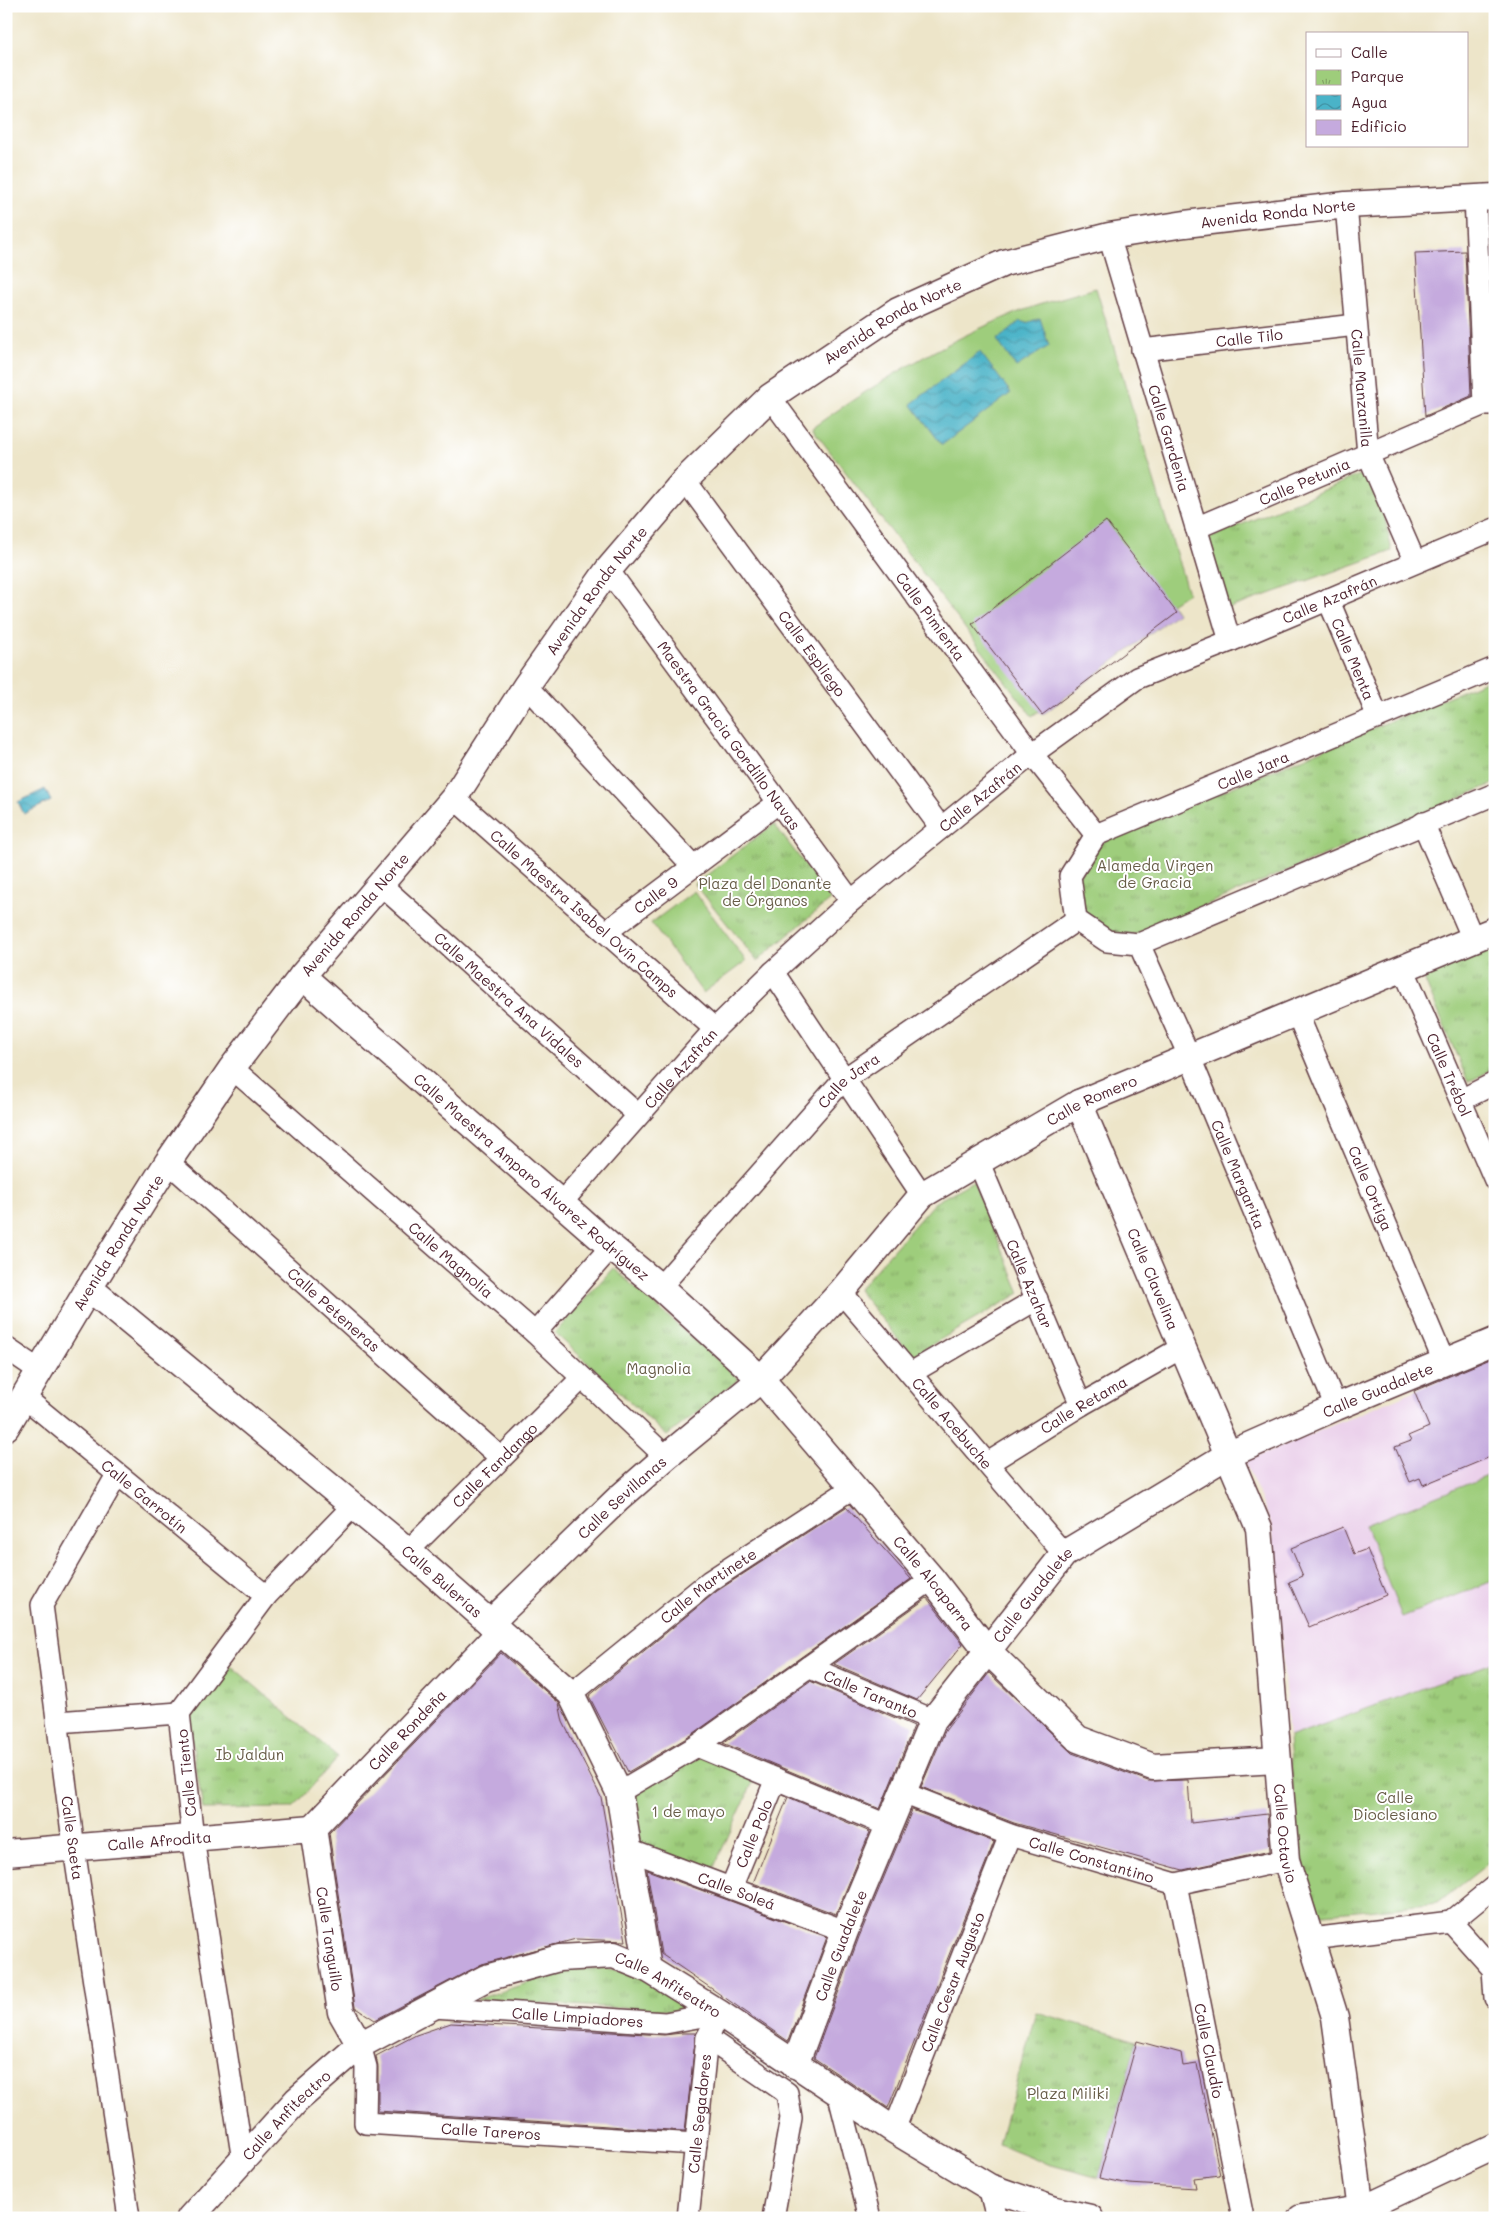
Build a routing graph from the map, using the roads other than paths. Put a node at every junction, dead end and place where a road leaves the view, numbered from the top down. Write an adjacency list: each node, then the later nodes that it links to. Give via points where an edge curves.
1 (1485, 197): 2 (street, Avenida Ronda Norte); 7 (street)
2 (1346, 205): 3 (street, Avenida Ronda Norte); 4 (street, Calle Manzanilla)
3 (1109, 236): 5 (street, Calle Gardenia); 6 (street, Avenida Ronda Norte, via 1004,263 898,311)
4 (1356, 325): 5 (street, Calle Tilo); 8 (street, Calle Manzanilla)
5 (1142, 350): 10 (street, Calle Gardenia)
6 (770, 397): 9 (street, Avenida Ronda Norte); 19 (street, Calle Pimienta)
7 (1489, 404): 8 (street, Calle Petunia)
8 (1368, 454): 10 (street, Calle Petunia); 12 (street, Calle Manzanilla)
9 (685, 480): 13 (street, Avenida Ronda Norte); 24 (street, Calle Espliego)
10 (1196, 528): 15 (street, Calle Gardenia)
11 (1495, 528): 12 (street, Calle Azafrán)
12 (1415, 562): 14 (street, Calle Azafrán)
13 (608, 570): 17 (street, Avenida Ronda Norte); 22 (street, Maestra Gracia Gordillo Navas)
14 (1328, 599): 15 (street, Calle Azafrán); 18 (street, Calle Menta)
15 (1230, 641): 19 (street, Calle Azafrán, via 1137,678)
16 (1495, 668): 18 (street, Calle Jara)
17 (526, 686): 21 (street, Avenida Ronda Norte); 26 (street)
18 (1378, 718): 25 (street, Calle Jara)
19 (1032, 754): 24 (street, Calle Azafrán); 25 (street, Calle Pimienta)
20 (1495, 794): 23 (street)
21 (454, 798): 27 (street, Avenida Ronda Norte); 30 (street, Calle Maestra Isabel Ovín Camps)
22 (779, 802): 26 (street, Calle 9); 28 (street, Maestra Gracia Gordillo Navas)
23 (1423, 823): 31 (street); 32 (street)
24 (940, 828): 28 (street, Calle Azafrán)
25 (1096, 835): 29 (street, via 1070,876)
26 (694, 866): 30 (street, Calle 9)
27 (381, 885): 35 (street, Avenida Ronda Norte); 44 (street, Calle Maestra Ana Vidales)
28 (851, 901): 34 (street, Calle Azafrán)
29 (1076, 920): 32 (street, via 1107,941); 40 (street, Calle Jara)
30 (606, 932): 37 (street, Calle Maestra Isabel Ovín Camps)
31 (1484, 934): 33 (street, Calle Romero)
32 (1139, 944): 38 (street, Calle Margarita)
33 (1403, 968): 36 (street, Calle Romero); 42 (street, Calle Trébol)
34 (772, 972): 37 (street, Calle Azafrán); 40 (street)
35 (302, 976): 39 (street, Avenida Ronda Norte); 49 (street, Calle Maestra Amparo Álvarez Rodríguez)
36 (1297, 1013): 38 (street, Calle Romero); 59 (street, Calle Ortiga)
37 (715, 1029): 44 (street, Calle Azafrán)
38 (1190, 1058): 43 (street, Calle Romero); 66 (street, Calle Margarita)
39 (232, 1068): 45 (street, Avenida Ronda Norte); 55 (street, Calle Magnolia)
40 (843, 1080): 48 (street); 51 (street, Calle Jara)
41 (1495, 1083): 42 (street)
42 (1461, 1100): 47 (street, Calle Trébol)
43 (1079, 1103): 46 (street, Calle Romero); 58 (street, Calle Clavelina)
44 (638, 1115): 49 (street, Calle Azafrán)
45 (168, 1162): 52 (street, Avenida Ronda Norte); 70 (street, Calle Peteneras)
46 (979, 1163): 48 (street, Calle Romero); 54 (street, Calle Azahar)
47 (1495, 1180)
48 (922, 1195): 53 (street, Calle Romero)
49 (561, 1203): 50 (street, Calle Maestra Amparo Álvarez Rodríguez)
50 (611, 1247): 51 (street, Calle Maestra Amparo Álvarez Rodríguez); 55 (street)
51 (660, 1287): 63 (street, Calle Maestra Amparo Álvarez Rodríguez)
52 (89, 1288): 60 (street, Avenida Ronda Norte); 74 (street, Calle Bulerías)
53 (841, 1292): 61 (street, Calle Acebuche); 63 (street, Calle Romero)
54 (1037, 1299): 61 (street); 65 (street, Calle Azahar)
55 (535, 1333): 62 (street, Calle Magnolia)
56 (1495, 1341): 59 (street, Calle Guadalete)
57 (6, 1348): 60 (street)
58 (1181, 1348): 65 (street, Calle Retama); 68 (street, Calle Clavelina)
59 (1444, 1362): 66 (street, Calle Guadalete)
60 (40, 1371): 64 (street, Avenida Ronda Norte)
61 (911, 1373): 71 (street, Calle Acebuche)
62 (582, 1378): 69 (street, Calle Magnolia); 70 (street, Calle Fandango)
63 (761, 1379): 69 (street, Calle Sevillanas); 73 (street, Calle Alcaparra)
64 (24, 1397): 67 (street, Avenida Ronda Norte); 72 (street, Calle Garrotín)
65 (1081, 1405): 71 (street, Calle Retama)
66 (1336, 1407): 68 (street, Calle Guadalete)
67 (6, 1427)
68 (1228, 1455): 76 (street, Calle Guadalete); 87 (street, Calle Octavio, via 1259,1528)
69 (666, 1457): 79 (street, Calle Sevillanas, via 618,1499)
70 (501, 1458): 75 (street, Calle Fandango)
71 (988, 1463): 76 (street, Calle Acebuche)
72 (117, 1475): 78 (street, Calle Garrotín); 85 (street, Calle Saeta, via 42,1605)
73 (854, 1486): 77 (street, Calle Alcaparra); 82 (street, Calle Martinete, via 710,1581)
74 (353, 1506): 75 (street, Calle Bulerías); 78 (street, Calle Tiento)
75 (408, 1551): 79 (street, Calle Bulerías)
76 (1064, 1554): 80 (street, Calle Guadalete)
77 (932, 1579): 80 (street, Calle Alcaparra); 81 (street)
78 (266, 1596): 83 (street, Calle Tiento)
79 (495, 1627): 82 (street, Calle Bulerías); 92 (street, Calle Rondeña)
80 (987, 1650): 84 (street, Calle Guadalete); 87 (street, Calle Alcaparra, via 1078,1739 1153,1767)
81 (808, 1667): 84 (street, Calle Taranto); 86 (street)
82 (571, 1694): 89 (street, Calle Bulerías)
83 (179, 1713): 85 (street); 94 (street, Calle Tiento)
84 (933, 1720): 90 (street, Calle Guadalete)
85 (57, 1722): 95 (street, Calle Saeta)
86 (697, 1746): 88 (street); 89 (street)
87 (1277, 1760): 98 (street, Calle Octavio)
88 (776, 1779): 91 (street); 101 (street, Calle Polo)
89 (619, 1792): 96 (street, Calle Bulerías)
90 (903, 1793): 91 (street, Calle Guadalete); 93 (street, Calle Constantino)
91 (889, 1826): 103 (street, Calle Guadalete)
92 (313, 1828): 94 (street, Calle Afrodita); 110 (street, Calle Tanguillo, via 341,2012)
93 (1010, 1835): 99 (street, Calle Constantino); 113 (street, Calle Cesar Augusto)
94 (193, 1838): 95 (street, Calle Afrodita); 116 (street, Calle Tiento)
95 (74, 1848): 97 (street, Calle Afrodita); 119 (street, Calle Saeta)
96 (629, 1850): 101 (street, Calle Soleá); 105 (street, Calle Bulerías)
97 (6, 1854)
98 (1286, 1860): 99 (street, Calle Constantino); 104 (street, Calle Octavio)
99 (1176, 1884): 126 (street, Calle Claudio)
100 (1495, 1886): 102 (street)
101 (731, 1888): 103 (street, Calle Soleá)
102 (1451, 1922): 104 (street); 106 (street, via 1493,1969)
103 (845, 1931): 111 (street, Calle Guadalete)
104 (1311, 1938): 118 (street, Calle Octavio, via 1335,2017)
105 (648, 1969): 107 (street, Calle Anfiteatro, via 614,1955 559,1958 486,1978); 108 (street, Calle Anfiteatro)
106 (1495, 1998)
107 (434, 2007): 108 (street, Calle Limpiadores, via 665,2022); 110 (street, Calle Anfiteatro)
108 (719, 2013): 109 (street, Calle Segadores); 111 (street, Calle Anfiteatro)
109 (707, 2038): 114 (street, Calle Segadores); 122 (street, via 787,2092 791,2118)
110 (360, 2045): 114 (street, Calle Tareros, via 366,2067 365,2123); 116 (street, Calle Anfiteatro, via 297,2100)
111 (795, 2065): 112 (street, Calle Anfiteatro)
112 (838, 2092): 113 (street, Calle Anfiteatro); 123 (street)
113 (894, 2130): 117 (street, Calle Anfiteatro)
114 (696, 2144): 121 (street, Calle Segadores)
115 (1495, 2146): 118 (street)
116 (243, 2160): 120 (street, Calle Anfiteatro)
117 (989, 2186): 124 (street); 125 (street, Calle Anfiteatro, via 1055,2210)
118 (1362, 2213): 127 (street)
119 (129, 2218)
120 (190, 2218)
121 (688, 2218)
122 (773, 2218)
123 (870, 2218)
124 (997, 2218)
125 (1090, 2218)
126 (1243, 2218)
127 (1301, 2218)

